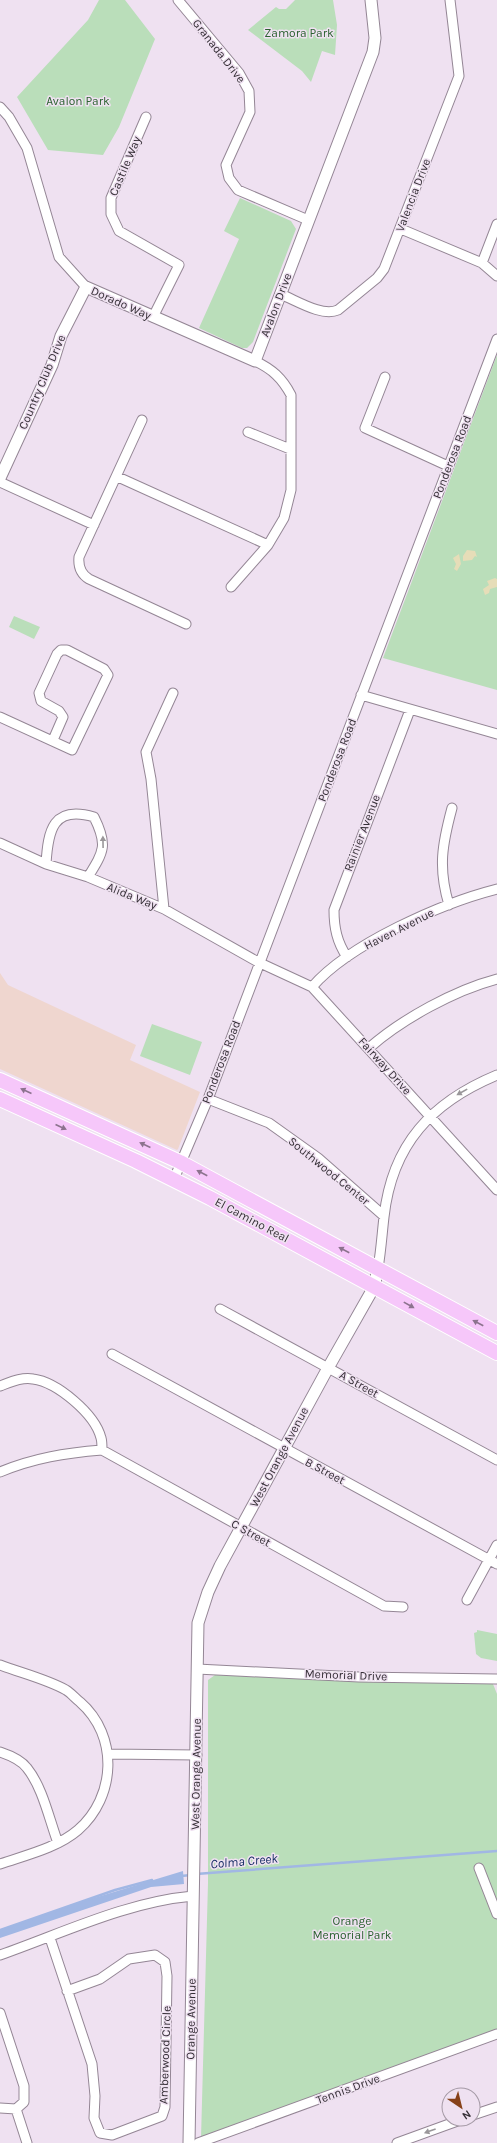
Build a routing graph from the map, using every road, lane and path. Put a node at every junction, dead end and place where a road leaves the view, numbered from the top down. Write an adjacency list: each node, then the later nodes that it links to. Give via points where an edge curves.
1 (178, 0): 6 (street, Granada Drive, via 239,73 249,91 250,112 226,165 229,178 238,190)
2 (371, 0): 6 (street, Avalon Drive, via 376,38 373,52)
3 (450, 0): 8 (street, Valencia Drive, via 459,76)
4 (0, 107): 11 (street, Dorado Way, via 9,117 26,148 59,257)
5 (146, 117): 13 (street, Castile Way, via 111,198 111,214 120,231 179,265)
6 (308, 220): 12 (street, Avalon Drive)
7 (497, 224): 9 (street)
8 (401, 228): 9 (street); 12 (street, Valencia Drive, via 384,269 377,278 338,310 331,313 322,311)
9 (482, 263): 10 (street)
10 (497, 276)
11 (86, 287): 13 (street, Dorado Way); 22 (street, Country Club Drive, via 61,336 52,365)
12 (280, 294): 15 (street, Avalon Drive)
13 (153, 317): 15 (street, Dorado Way)
14 (497, 339): 20 (street, Ponderosa Road)
15 (255, 362): 19 (street, via 270,368 284,382 291,395)
16 (385, 376): 20 (street, via 365,428)
17 (142, 420): 21 (street)
18 (248, 432): 19 (street)
19 (290, 449): 25 (street, via 292,490 284,518)
20 (448, 466): 29 (street, Ponderosa Road)
21 (118, 477): 24 (street); 25 (street)
22 (0, 478)
23 (0, 482): 24 (street)
24 (94, 525): 27 (street, via 78,562 81,573)
25 (268, 545): 26 (street)
26 (231, 587)
27 (186, 624)
28 (173, 693): 40 (street, via 146,752)
29 (361, 695): 30 (street); 42 (street, Ponderosa Road)
30 (410, 710): 32 (street); 41 (street, Rainier Avenue, via 334,910 337,938)
31 (0, 717): 33 (street)
32 (497, 734)
33 (53, 740): 33 (street, via 72,750 108,675 104,669 64,649 57,654 39,693 41,701 59,711 63,718)
34 (452, 808): 39 (street, via 442,845 441,867)
35 (0, 843): 36 (street, Alida Way)
36 (46, 864): 37 (street, Alida Way); 37 (street, one-way to 36, via 103,850 103,834 94,817 82,813 67,814 54,825 48,838)
37 (88, 877): 40 (street, Alida Way)
38 (497, 889): 39 (street, Haven Avenue)
39 (449, 905): 41 (street, Haven Avenue, via 398,928)
40 (164, 909): 42 (street, Alida Way)
41 (347, 957): 44 (street, Haven Avenue, via 323,974)
42 (258, 962): 44 (street, Fairway Drive); 48 (street, Ponderosa Road)
43 (497, 979): 45 (street, via 455,995 421,1012 388,1032)
44 (312, 987): 45 (street, Fairway Drive)
45 (369, 1048): 50 (street, Fairway Drive)
46 (497, 1075): 50 (street, West Orange Avenue, one-way to 50, via 452,1098)
47 (0, 1080): 51 (main road, El Camino Real, one-way to 47)
48 (208, 1098): 51 (street, Ponderosa Road); 55 (street, Southwood Center, via 269,1123 318,1158)
49 (0, 1099): 52 (main road, El Camino Real, one-way to 52)
50 (430, 1116): 53 (street, Fairway Drive); 55 (street, West Orange Avenue, via 410,1137 392,1178)
51 (180, 1162): 52 (street, Ponderosa Road); 56 (main road, El Camino Real, one-way to 51)
52 (174, 1179): 57 (main road, El Camino Real)
53 (494, 1179): 54 (street, Fairway Drive)
54 (497, 1190)
55 (384, 1216): 56 (street, West Orange Avenue)
56 (378, 1268): 57 (street, West Orange Avenue); 59 (main road, El Camino Real, one-way to 56)
57 (374, 1287): 60 (main road, El Camino Real, one-way to 60); 62 (street, West Orange Avenue)
58 (220, 1309): 62 (street, A Street)
59 (497, 1333)
60 (497, 1353)
61 (112, 1354): 64 (street, B Street)
62 (328, 1368): 64 (street, West Orange Avenue); 66 (street, A Street)
63 (0, 1386): 65 (street, via 21,1379 33,1379 44,1381 63,1391 93,1420 101,1438)
64 (284, 1448): 68 (street, West Orange Avenue); 70 (street, B Street)
65 (102, 1450): 67 (street, via 59,1454); 68 (street, C Street)
66 (497, 1460)
67 (0, 1472)
68 (241, 1528): 72 (street, C Street, via 384,1606); 74 (street, West Orange Avenue, via 220,1566 201,1613 197,1639)
69 (497, 1545): 70 (street)
70 (493, 1561): 71 (street)
71 (467, 1600)
72 (402, 1607)
73 (0, 1665): 77 (street, via 66,1690 88,1708 100,1726)
74 (197, 1669): 75 (street, Memorial Drive, via 359,1677); 78 (street, West Orange Avenue)
75 (496, 1679)
76 (0, 1752): 79 (street, via 26,1766 35,1781)
77 (109, 1754): 78 (street); 79 (street, via 107,1782 97,1808 77,1831)
78 (197, 1755): 82 (street, West Orange Avenue)
79 (58, 1843): 80 (street)
80 (0, 1864)
81 (479, 1868): 83 (street)
82 (193, 1890): 84 (street, via 138,1905); 95 (street, Orange Avenue)
83 (497, 1914)
84 (50, 1938): 85 (street); 86 (street, Amberwood Circle)
85 (0, 1955)
86 (67, 1991): 86 (street, Amberwood Circle, via 92,2064 94,2118 100,2133 112,2135 162,2116 165,2107 165,1962 155,1955 129,1959 100,1979)
87 (0, 2013): 91 (street, via 24,2086 24,2102)
88 (497, 2034): 96 (street, Tennis Drive)
89 (497, 2107): 92 (street)
90 (0, 2108): 91 (street)
91 (16, 2109): 94 (street)
92 (481, 2113)
93 (441, 2127): 97 (street, one-way to 97)
94 (27, 2143)
95 (189, 2143)
96 (198, 2143)
97 (397, 2143)

